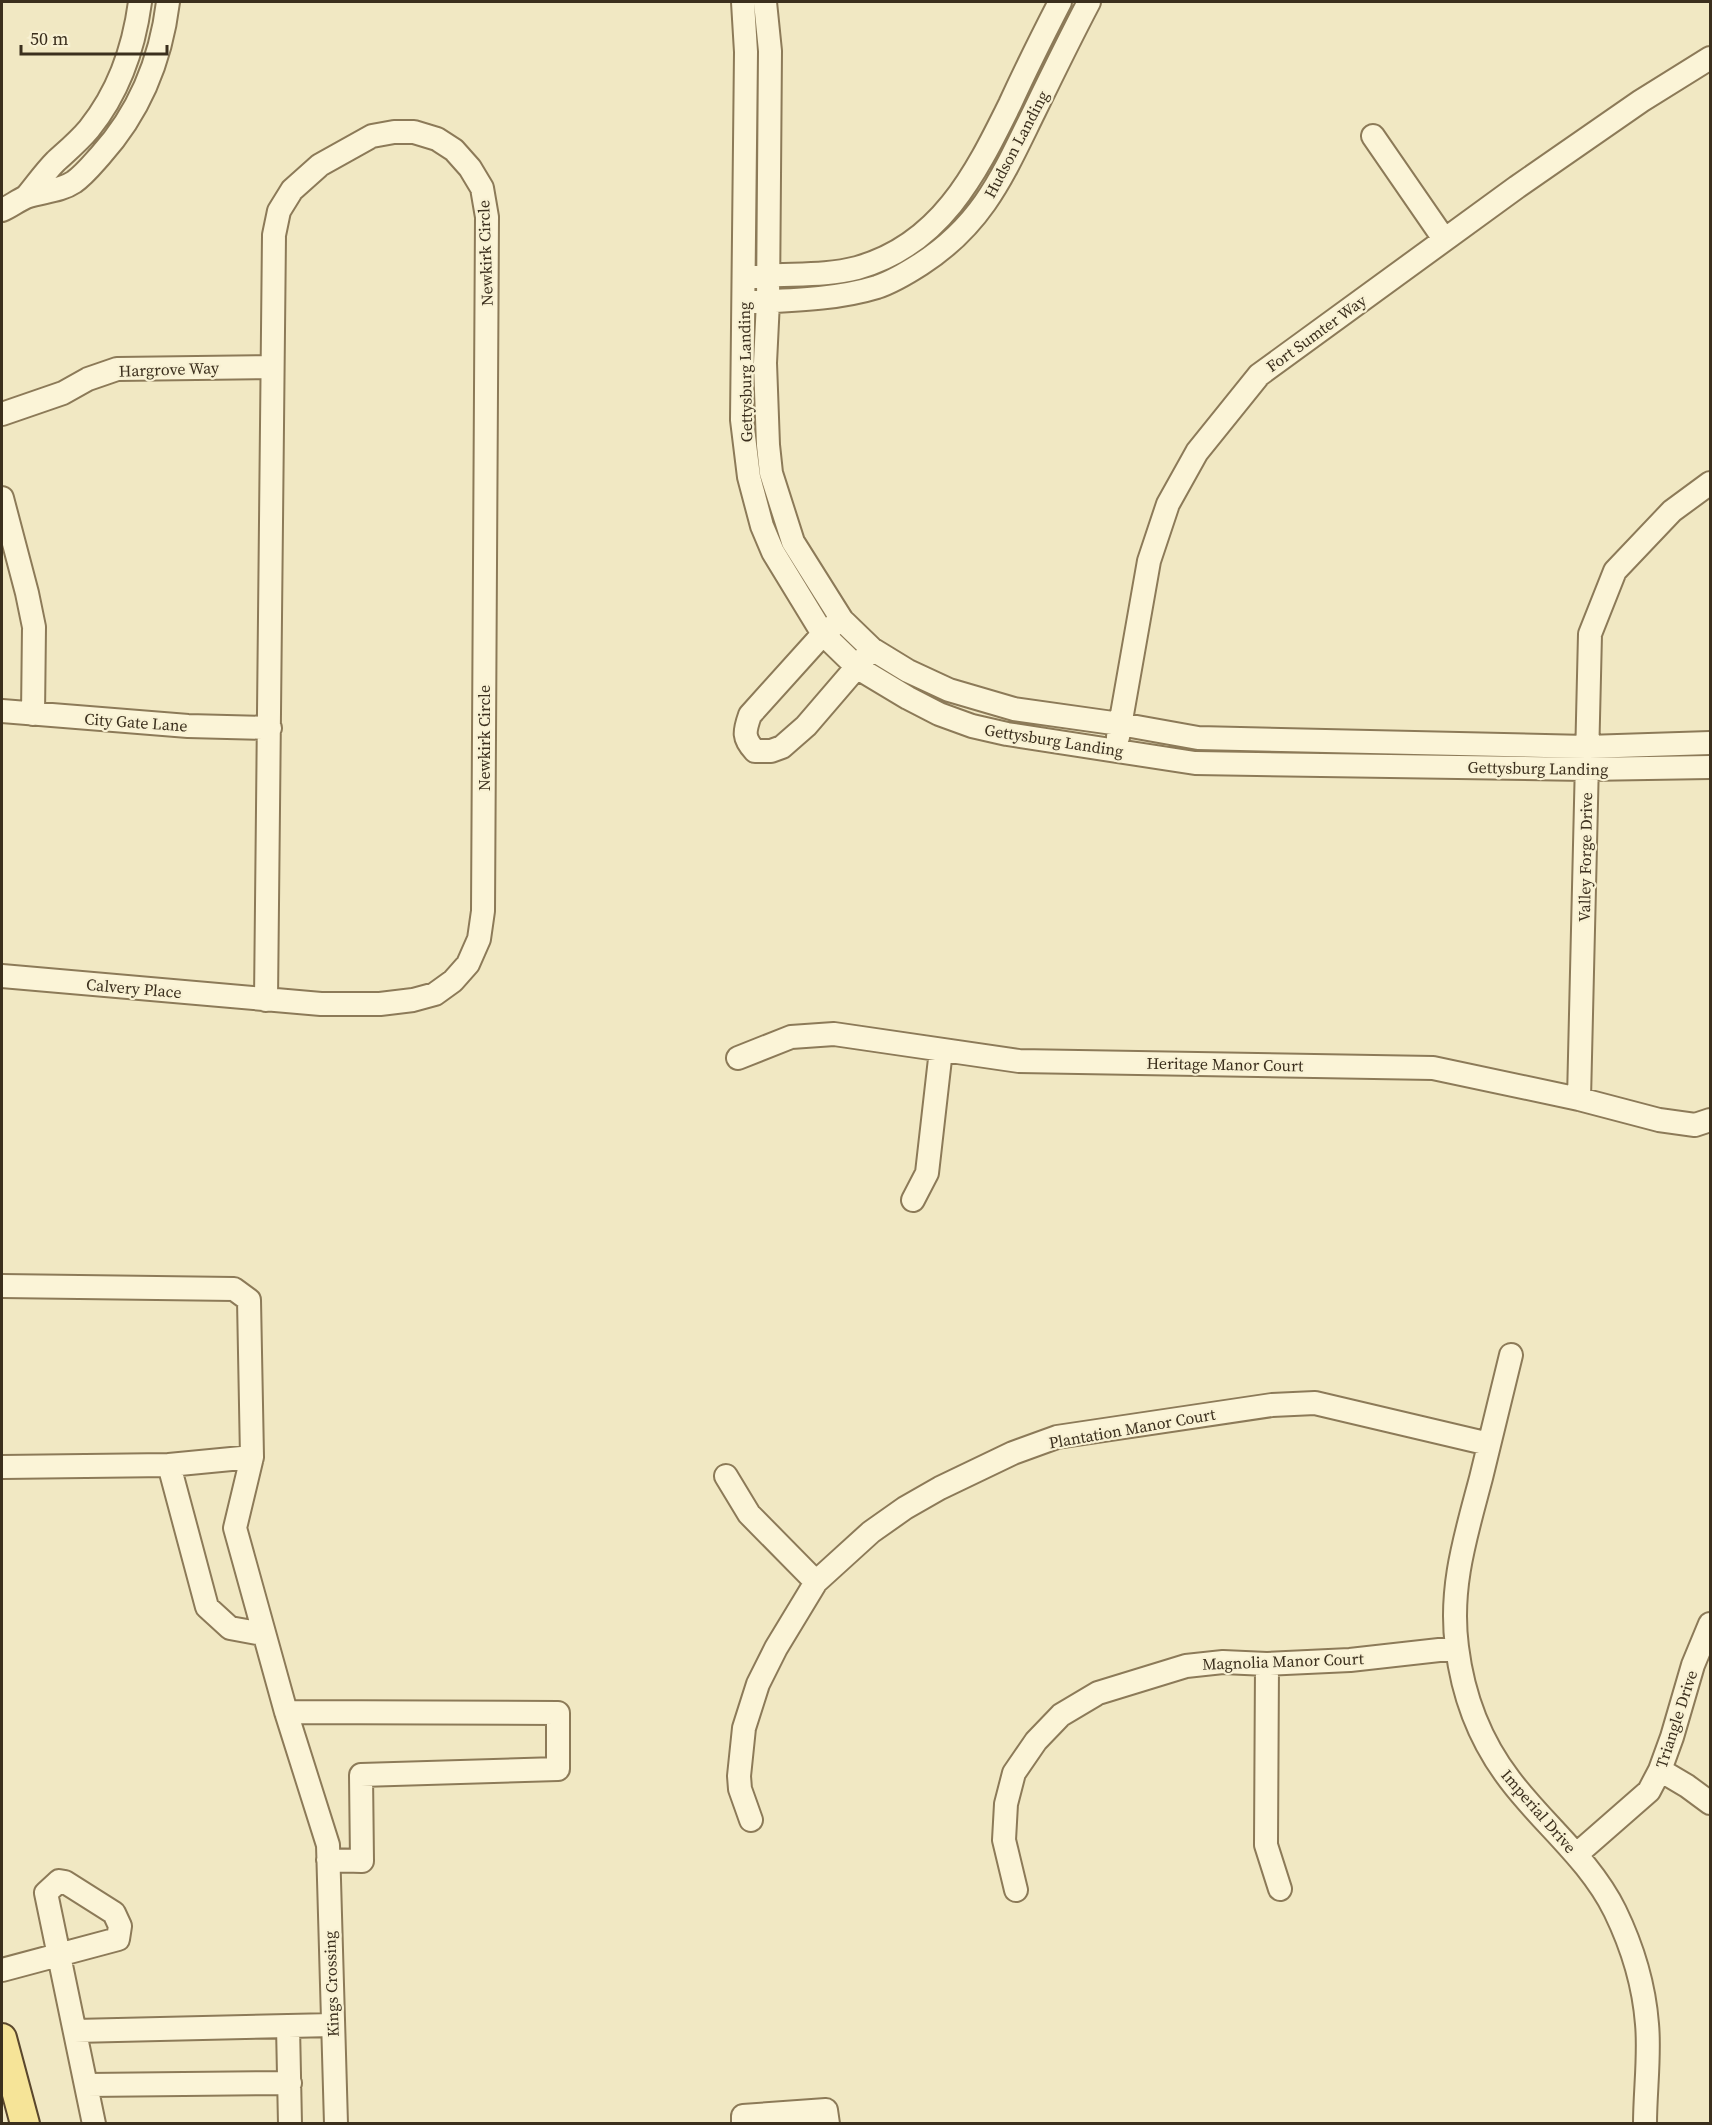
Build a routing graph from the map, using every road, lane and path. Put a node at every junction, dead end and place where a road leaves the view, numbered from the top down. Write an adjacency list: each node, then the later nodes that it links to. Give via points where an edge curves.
1 (140, 2): 9 (street, via 138,21 118,81 89,128)
2 (168, 2): 9 (street, via 149,78 112,142 75,182)
3 (743, 2): 13 (street, Gettysburg Landing)
4 (765, 2): 12 (street, Gettysburg Landing, via 770,51)
5 (1060, 2): 12 (street, Hudson Landing, via 982,160 944,214 920,237 892,255 856,268)
6 (1089, 2): 14 (street, Hudson Landing, via 1002,176 964,231 907,273 879,286 850,294)
7 (1710, 58): 11 (street, Fort Sumter Way, via 1641,101)
8 (1373, 136): 11 (street)
9 (26, 197): 10 (street)
10 (2, 210)
11 (1444, 239): 26 (street, Fort Sumter Way, via 1258,375 1197,452 1168,504 1149,561)
12 (767, 275): 13 (street, Hudson Landing); 14 (street, Gettysburg Landing)
13 (743, 278): 15 (street, Gettysburg Landing)
14 (768, 301): 15 (street, Hudson Landing); 20 (street, Gettysburg Landing, via 765,363 771,473 793,542)
15 (744, 302): 21 (street, Gettysburg Landing, via 742,420 749,477 773,552)
16 (272, 367): 17 (street, Hargrove Way, via 117,369); 27 (street, Newkirk Circle); 33 (street, Newkirk Circle, via 274,235 279,211 292,190 320,165 372,136 414,132 437,139 454,150 482,188 487,217 483,899 479,939 468,964 435,994 380,1004)
17 (2, 414)
18 (1710, 483): 30 (street, Valley Forge Drive, via 1672,511 1615,571 1590,634)
19 (2, 498): 25 (street, via 34,627)
20 (842, 620): 21 (street); 22 (street, Gettysburg Landing)
21 (823, 634): 23 (street, Gettysburg Landing); 23 (street, via 750,716 744,730 747,742 756,751 782,747)
22 (872, 650): 23 (street); 26 (street, Gettysburg Landing, via 949,690 1014,709)
23 (858, 668): 29 (street, Gettysburg Landing, via 939,714 972,726)
24 (2, 711): 25 (street, City Gate Lane)
25 (33, 714): 27 (street, City Gate Lane)
26 (1120, 724): 29 (street, Fort Sumter Way); 30 (street, Gettysburg Landing, via 1198,738)
27 (270, 728): 33 (street, Newkirk Circle)
28 (1710, 743): 30 (street, Gettysburg Landing)
29 (1117, 750): 30 (street, Gettysburg Landing, via 1195,763)
30 (1586, 758): 31 (street, Gettysburg Landing); 36 (street, Valley Forge Drive)
31 (1710, 767)
32 (2, 976): 33 (street, Calvery Place)
33 (266, 1000)
34 (941, 1050): 35 (street, Heritage Manor Court, via 834,1034 791,1037); 36 (street, Heritage Manor Court, via 1019,1061 1433,1068); 38 (street, via 927,1173)
35 (738, 1058)
36 (1579, 1099): 37 (street, Heritage Manor Court, via 1659,1120 1695,1125)
37 (1710, 1120)
38 (913, 1200)
39 (2, 1286): 42 (street, Kings Crossing, via 234,1289 242,1294 249,1300)
40 (1512, 1355): 41 (street, Imperial Drive)
41 (1490, 1444): 46 (street, Plantation Manor Court, via 1315,1403 1272,1405 1057,1437 940,1488 905,1508 871,1532); 49 (street, Imperial Drive, via 1460,1558 1454,1605)
42 (252, 1457): 43 (street); 48 (street, Kings Crossing, via 235,1528)
43 (169, 1465): 44 (street); 48 (street, via 207,1607 230,1628)
44 (2, 1467)
45 (726, 1476): 46 (street, via 749,1514)
46 (816, 1582): 54 (street, Plantation Manor Court, via 758,1684 744,1728 739,1776)
47 (1710, 1624): 52 (street, Triangle Drive)
48 (263, 1634): 51 (street, Kings Crossing)
49 (1457, 1648): 50 (street, Magnolia Manor Court); 56 (street, Imperial Drive, via 1474,1720 1491,1753 1511,1782)
50 (1268, 1664): 57 (street, via 1266,1845); 58 (street, Magnolia Manor Court, via 1223,1662 1186,1666 1098,1694 1061,1715 1036,1741 1014,1773 1006,1804 1004,1840)
51 (286, 1712): 55 (street, Kings Crossing); 55 (street, via 558,1713 558,1769 361,1775 362,1861)
52 (1660, 1770): 53 (street); 56 (street, Triangle Drive, via 1648,1791)
53 (1710, 1803)
54 (751, 1820)
55 (328, 1853): 61 (street, Kings Crossing)
56 (1577, 1854): 73 (street, Imperial Drive, via 1614,1910 1638,1969 1647,2024)
57 (1280, 1889)
58 (1016, 1890)
59 (60, 1953): 59 (street, via 118,1939 120,1926 114,1913 65,1881 59,1881 46,1893); 60 (street); 63 (street)
60 (2, 1970)
61 (333, 2025): 62 (street); 70 (street, Kings Crossing)
62 (288, 2026): 63 (street); 65 (street)
63 (75, 2031): 66 (street)
64 (2, 2038): 67 (main road)
65 (290, 2083): 66 (street); 69 (street)
66 (87, 2085): 68 (street)
67 (24, 2124)
68 (94, 2124)
69 (290, 2124)
70 (336, 2124)
71 (743, 2124): 72 (street, via 743,2116 826,2110)
72 (828, 2124)
73 (1645, 2124)

